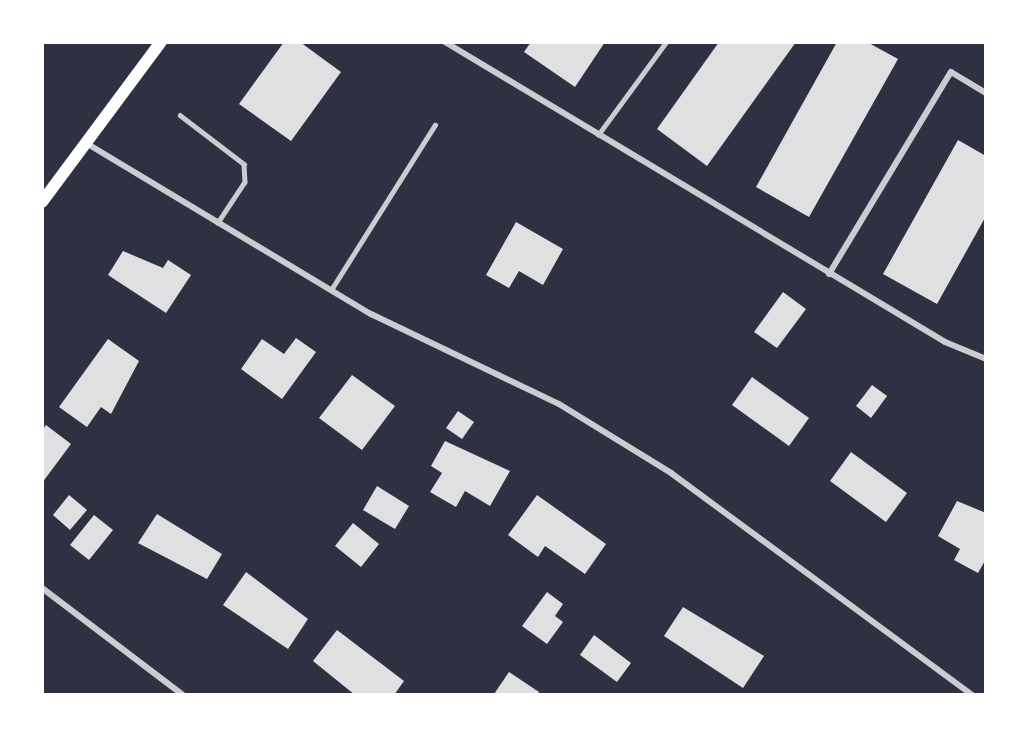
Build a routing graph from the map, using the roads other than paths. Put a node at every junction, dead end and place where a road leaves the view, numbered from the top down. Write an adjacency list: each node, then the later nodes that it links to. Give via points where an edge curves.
1 (161, 42): 8 (main road)
2 (445, 42): 7 (street)
3 (666, 42): 7 (lane)
4 (986, 93): 11 (street, via 951,72)
5 (180, 115): 10 (lane, via 244,164 244,182)
6 (435, 125): 12 (lane)
7 (598, 135): 11 (street)
8 (86, 143): 9 (main road); 10 (street)
9 (42, 202)
10 (218, 223): 12 (street)
11 (830, 274): 13 (street, via 945,342)
12 (331, 290): 16 (street, via 485,364 661,467)
13 (986, 359)
14 (42, 588): 15 (street)
15 (183, 695)
16 (972, 695)

